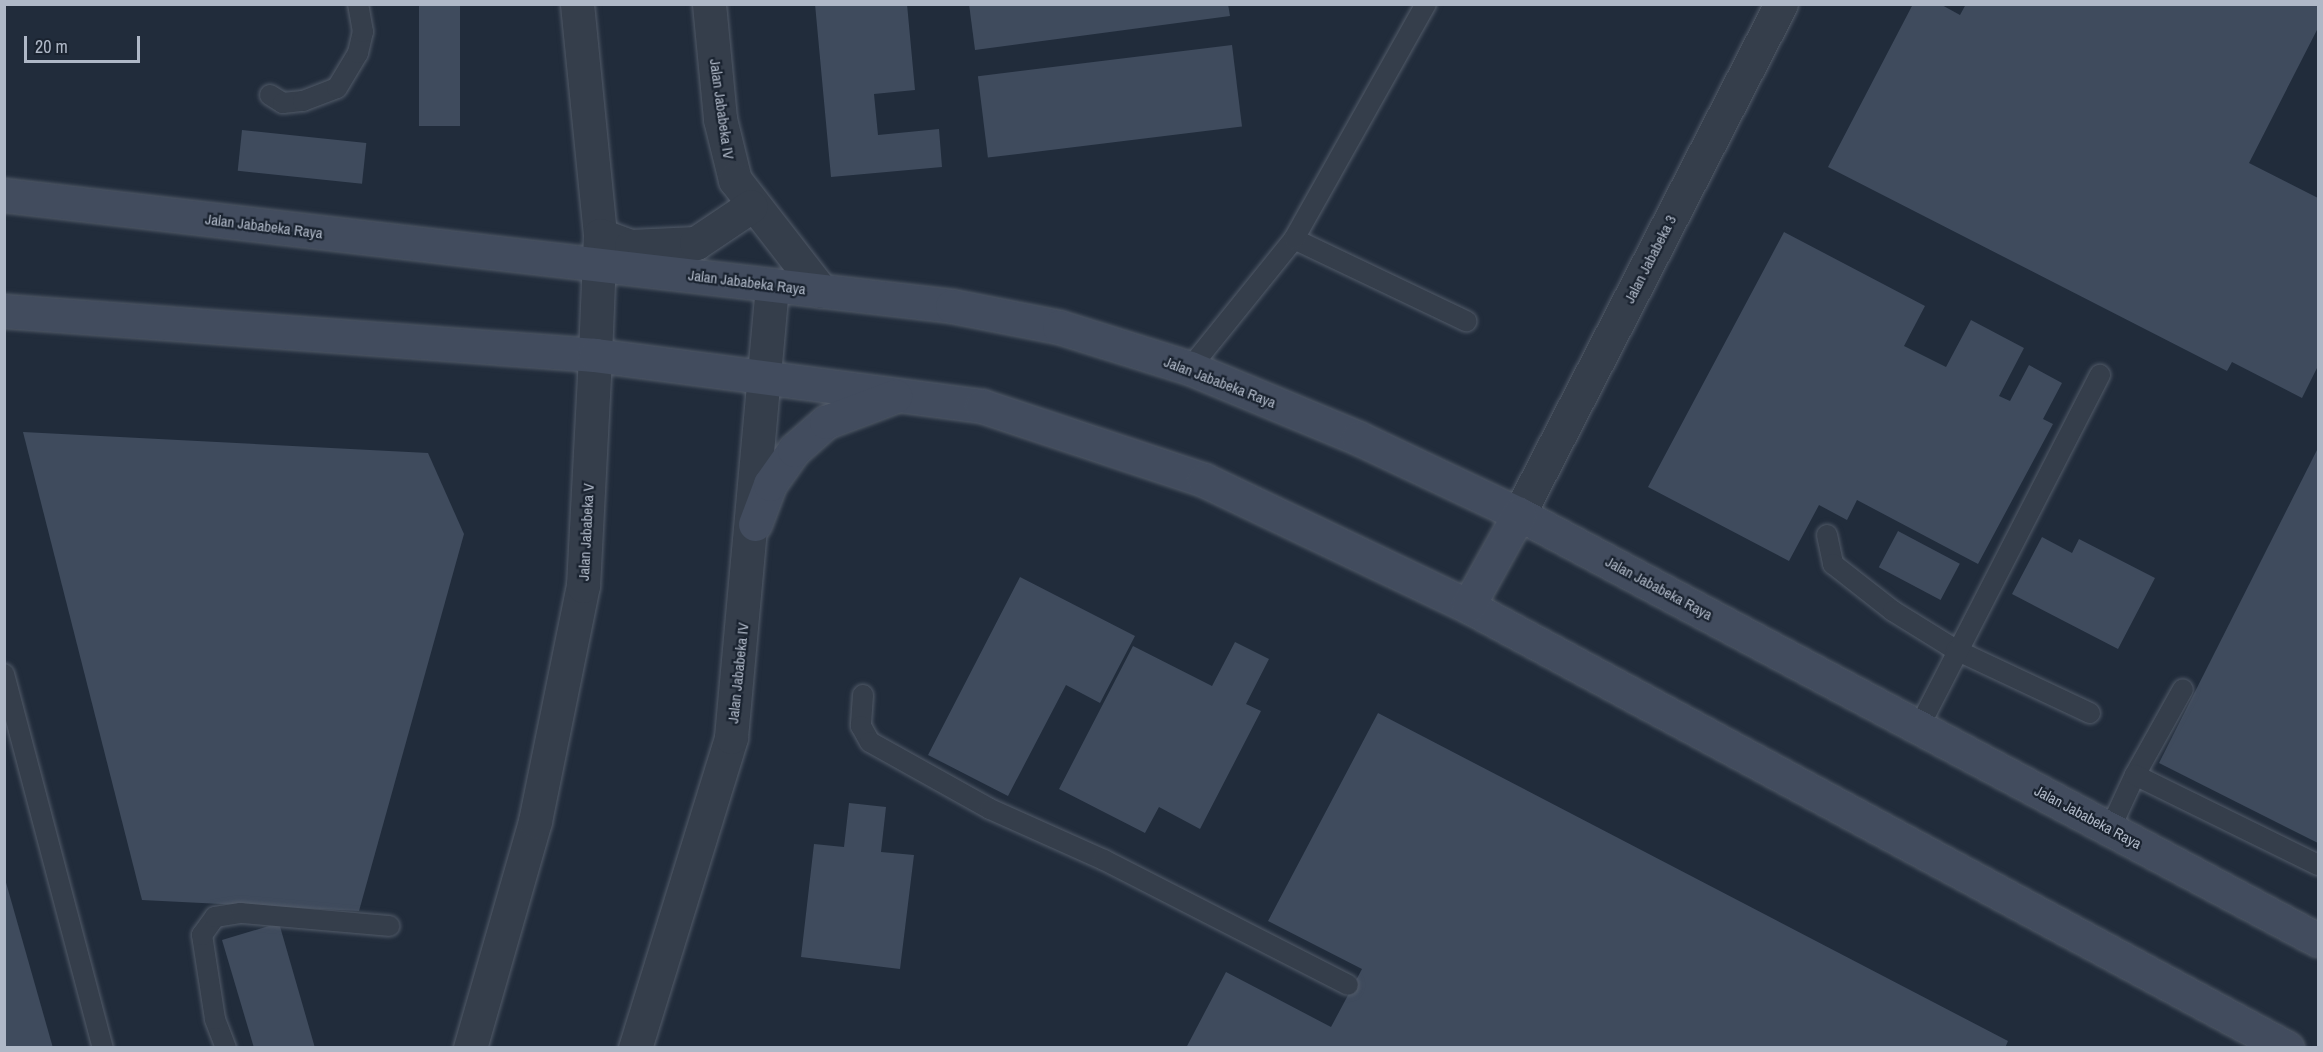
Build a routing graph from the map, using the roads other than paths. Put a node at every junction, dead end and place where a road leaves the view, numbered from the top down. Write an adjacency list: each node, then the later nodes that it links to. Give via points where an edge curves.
1 (358, 4): 6 (lane, via 363,32 358,53 336,88 303,101 283,103)
2 (577, 4): 10 (street, Jalan Jababeka V)
3 (709, 4): 8 (street, Jalan Jababeka IV, via 726,156)
4 (1426, 4): 9 (lane)
5 (1781, 4): 20 (street, Jalan Jababeka 3)
6 (270, 95)
7 (4, 195): 10 (main road, Jalan Jababeka Raya)
8 (751, 206): 10 (street, via 696,243 664,249 631,246); 12 (street, Jalan Jababeka IV)
9 (1294, 239): 14 (lane); 16 (lane)
10 (599, 250): 11 (main road, Jalan Jababeka Raya); 15 (street, Jalan Jababeka V)
11 (772, 286): 12 (main road, Jalan Jababeka Raya); 17 (street, Jalan Jababeka IV)
12 (821, 291): 16 (main road, Jalan Jababeka Raya, via 952,306 1059,327)
13 (4, 311): 15 (main road)
14 (1466, 321)
15 (595, 355): 17 (main road); 38 (street, Jalan Jababeka V, via 583,586 535,821)
16 (1190, 368): 20 (main road, Jalan Jababeka Raya, via 1358,438)
17 (766, 373): 19 (main road); 21 (street, Jalan Jababeka IV)
18 (2100, 375): 24 (lane)
19 (906, 393): 21 (main road, via 864,403 818,429 794,450 770,484); 23 (main road, via 982,406 1204,480)
20 (1519, 514): 23 (main road); 29 (main road, Jalan Jababeka Raya)
21 (754, 524): 39 (street, Jalan Jababeka IV, via 731,737)
22 (1827, 535): 24 (lane, via 1833,564 1893,611)
23 (1468, 606): 40 (main road)
24 (1956, 650): 28 (lane); 29 (lane)
25 (4, 674): 36 (lane)
26 (2183, 689): 30 (lane)
27 (863, 695): 35 (lane, via 861,726 870,742 990,809 1104,860)
28 (2090, 713)
29 (1919, 727): 31 (main road, Jalan Jababeka Raya)
30 (2135, 775): 31 (lane); 32 (lane)
31 (2110, 829): 34 (main road, Jalan Jababeka Raya)
32 (2319, 865)
33 (389, 926): 37 (lane, via 242,913 214,917 202,934 215,1019)
34 (2319, 940)
35 (1348, 985)
36 (103, 1047)
37 (226, 1047)
38 (470, 1047)
39 (635, 1047)
40 (2287, 1047)

